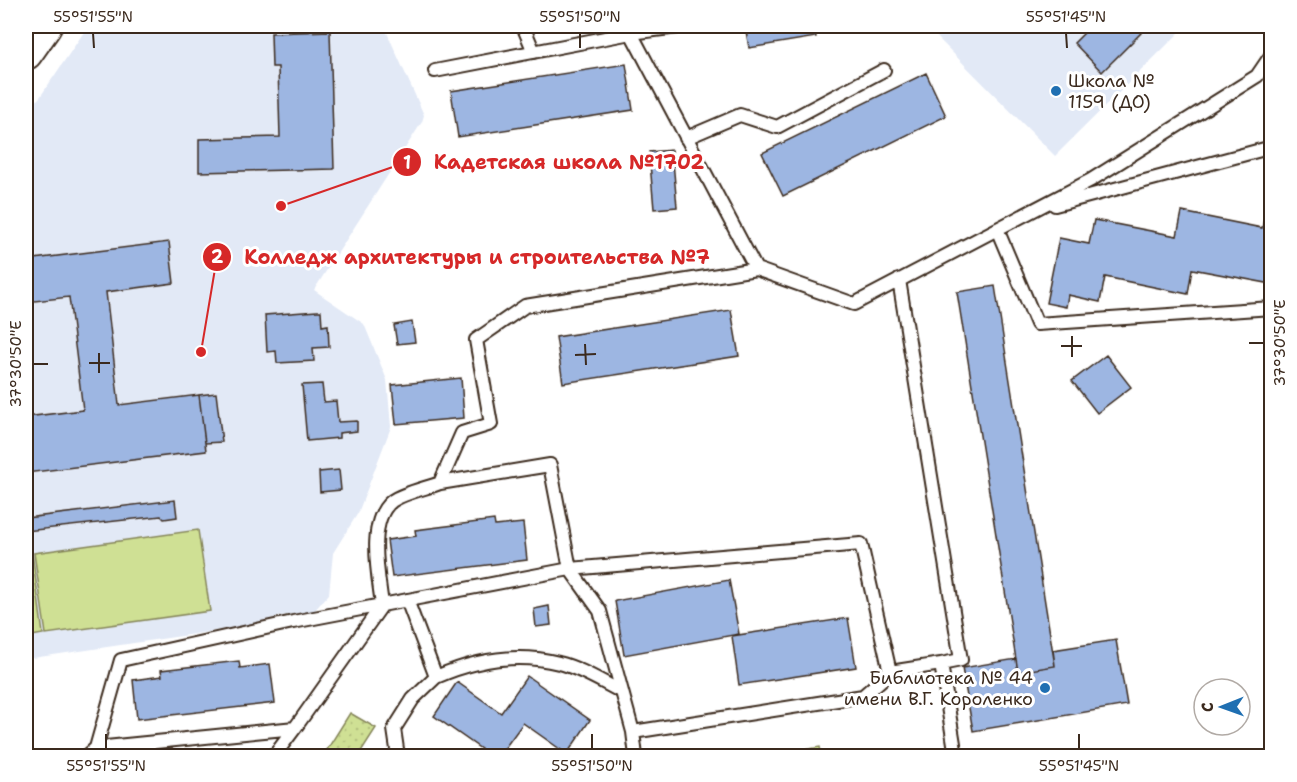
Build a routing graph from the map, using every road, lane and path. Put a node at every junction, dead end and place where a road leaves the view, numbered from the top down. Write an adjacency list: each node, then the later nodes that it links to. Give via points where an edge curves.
1 (45, 26): 6 (street)
2 (523, 26): 5 (lane)
3 (686, 26): 4 (lane)
4 (631, 33): 5 (lane); 10 (lane)
5 (534, 52): 9 (lane)
6 (26, 53)
7 (1272, 54): 12 (lane, via 1257,76 1091,180)
8 (884, 70): 10 (lane, via 777,127 740,115)
9 (435, 72)
10 (686, 138): 14 (lane)
11 (1272, 147): 12 (lane)
12 (1031, 211): 13 (lane)
13 (997, 229): 15 (lane); 16 (lane, via 1037,324)
14 (756, 269): 15 (lane, via 854,303); 17 (lane, via 525,306 476,340 491,424 462,434)
15 (899, 280): 21 (lane, via 961,660)
16 (1272, 308)
17 (440, 483): 18 (lane, via 550,465); 20 (lane, via 392,501 382,514 375,553)
18 (570, 570): 19 (lane); 22 (lane, via 861,544); 24 (lane, via 600,611)
19 (407, 600): 20 (lane); 23 (lane)
20 (382, 605): 25 (lane); 27 (lane, via 122,660)
21 (941, 664): 22 (lane); 31 (lane)
22 (890, 672): 26 (lane, via 863,696)
23 (436, 677): 24 (lane, via 495,659 531,658 560,663); 29 (lane, via 412,699 394,729)
24 (622, 692): 26 (lane)
25 (295, 728): 27 (lane); 28 (lane)
26 (633, 732): 30 (lane)
27 (91, 752)
28 (274, 756)
29 (398, 756)
30 (636, 756)
31 (956, 756)

